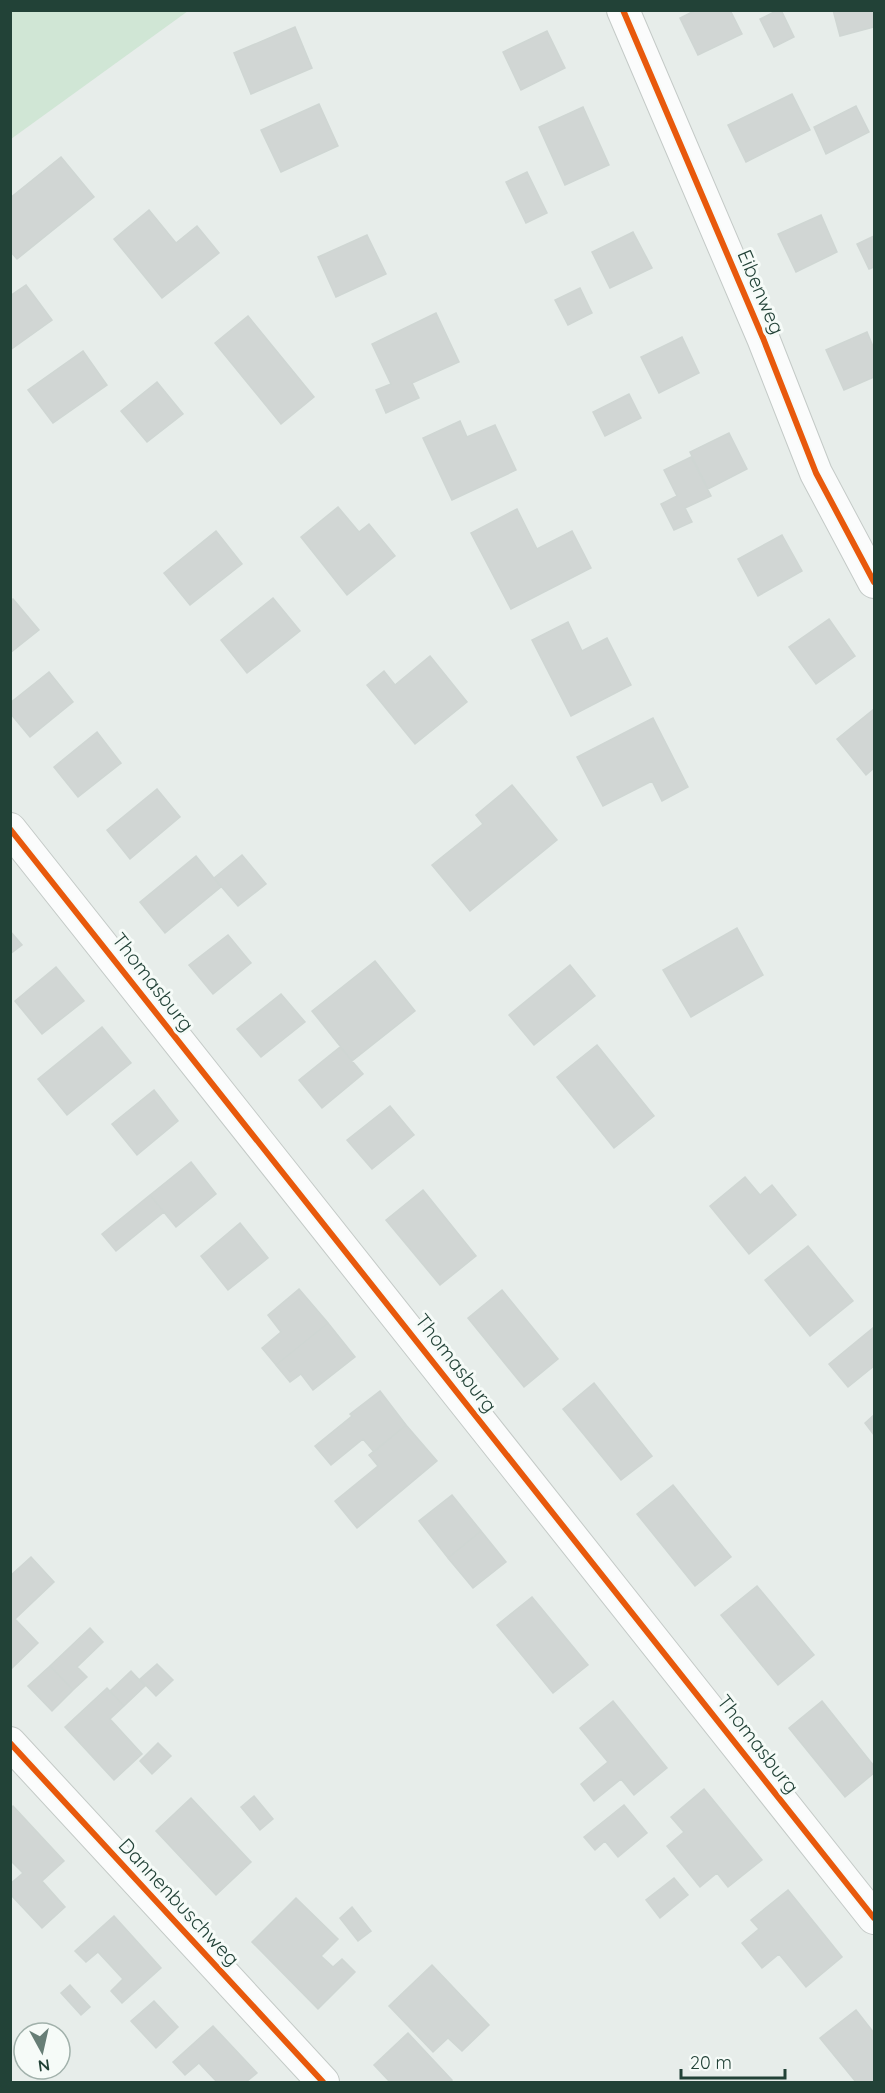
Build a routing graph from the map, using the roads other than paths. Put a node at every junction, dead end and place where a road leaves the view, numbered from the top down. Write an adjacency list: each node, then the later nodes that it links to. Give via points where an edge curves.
1 (623, 10): 2 (street, Eibenweg, via 816,472)
2 (874, 582)
3 (10, 829): 5 (street, Thomasburg)
4 (10, 1743): 6 (street, Dannenbuschweg)
5 (874, 1918)
6 (323, 2082)

